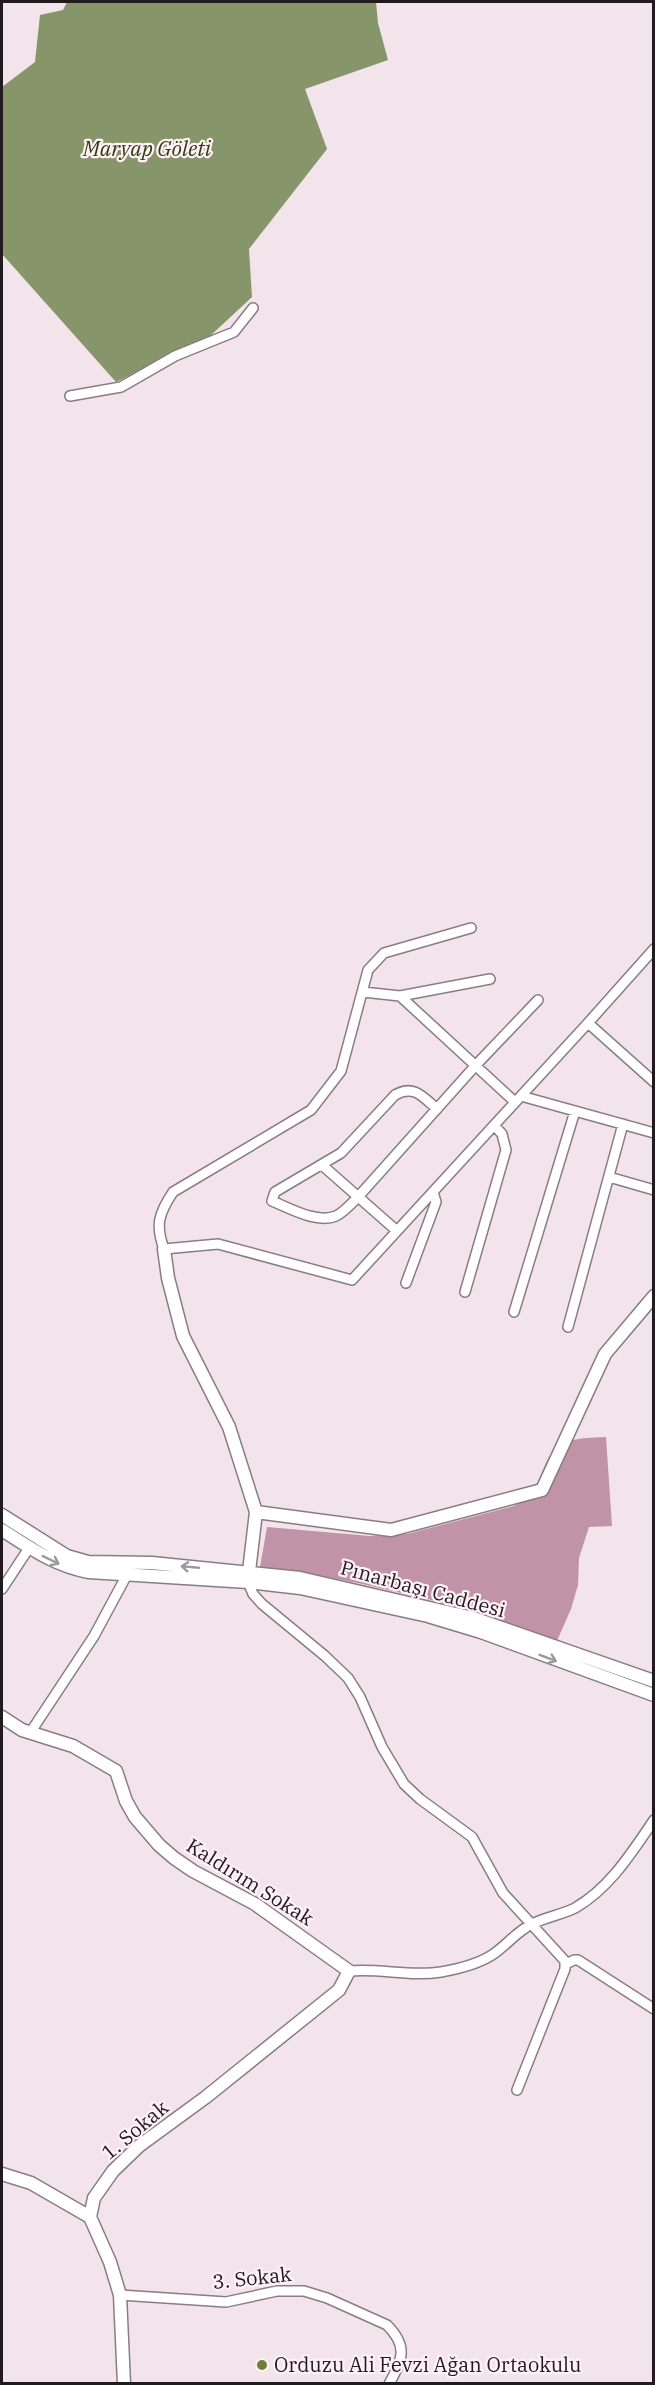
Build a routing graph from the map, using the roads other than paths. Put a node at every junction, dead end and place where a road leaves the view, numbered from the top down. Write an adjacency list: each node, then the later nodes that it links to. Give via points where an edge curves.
1 (253, 308): 2 (street, via 234,332 175,356 121,387)
2 (70, 396)
3 (471, 928): 6 (street, via 384,953 368,970)
4 (654, 949): 9 (street)
5 (490, 980): 7 (street)
6 (363, 992): 7 (street); 24 (street, via 341,1071 327,1091 311,1110 173,1192 162,1208 157,1232)
7 (400, 996): 10 (street)
8 (538, 1000): 10 (street)
9 (588, 1023): 11 (street); 12 (street)
10 (476, 1065): 12 (street); 13 (street)
11 (654, 1082)
12 (518, 1099): 14 (street); 16 (street)
13 (437, 1109): 18 (street, via 416,1092 404,1090 341,1153); 22 (street)
14 (575, 1111): 15 (street); 28 (street)
15 (623, 1124): 17 (street); 19 (street)
16 (494, 1125): 21 (street); 26 (street, via 502,1134 506,1150)
17 (654, 1133)
18 (322, 1165): 22 (street); 22 (street, via 276,1192 272,1201 310,1216 330,1218)
19 (609, 1177): 20 (street); 29 (street)
20 (654, 1190)
21 (433, 1192): 23 (street); 25 (street, via 436,1202)
22 (358, 1197): 23 (street)
23 (397, 1231): 24 (street, via 352,1280 218,1244)
24 (164, 1249): 30 (street, via 183,1336 229,1427)
25 (406, 1283)
26 (465, 1292)
27 (654, 1296): 30 (street, via 605,1354 542,1490 391,1530)
28 (514, 1312)
29 (568, 1327)
30 (256, 1512): 35 (street)
31 (2, 1515): 34 (street, via 67,1556)
32 (2, 1530): 33 (street)
33 (29, 1548): 34 (street, one-way to 34, via 70,1569); 36 (street)
34 (129, 1569): 35 (street); 40 (street, via 94,1636)
35 (248, 1577): 37 (street, Pınarbaşı Caddesi, via 300,1578 472,1618); 38 (street, one-way to 38, via 428,1616); 42 (street, via 253,1594 262,1604 348,1678 404,1784 472,1837 503,1893)
36 (2, 1589)
37 (654, 1682)
38 (654, 1695)
39 (2, 1717): 40 (street, Kaldırım Sokak)
40 (30, 1733): 44 (street, Kaldırım Sokak, via 73,1746 116,1771 135,1817 174,1858 255,1904)
41 (654, 1820): 42 (street, via 598,1891 574,1908)
42 (532, 1924): 43 (street); 44 (street, via 492,1955 461,1967 427,1974)
43 (566, 1964): 45 (street, via 578,1960); 46 (street)
44 (350, 1971): 48 (street, 1. Sokak, via 339,1990 129,2156 100,2188)
45 (654, 2009)
46 (517, 2090)
47 (2, 2174): 48 (street, via 31,2183)
48 (90, 2217): 49 (street)
49 (120, 2295): 50 (street); 51 (street, 3. Sokak, via 226,2302 277,2291 314,2292 395,2332 402,2353)
50 (124, 2384)
51 (389, 2384)

